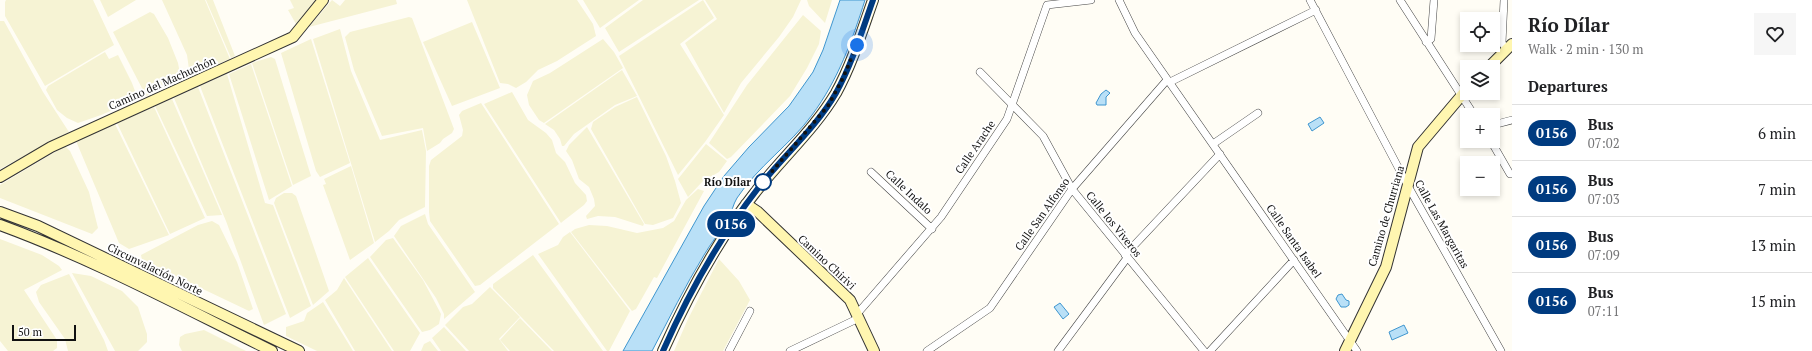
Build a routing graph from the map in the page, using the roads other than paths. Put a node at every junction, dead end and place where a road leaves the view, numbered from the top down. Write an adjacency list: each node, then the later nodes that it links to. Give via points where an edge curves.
1 (323, 0): 26 (street, Camino del Machuchón, via 292,37 51,147)
2 (873, 0): 29 (street, via 836,93 813,125)
3 (1091, 0): 17 (street, Calle Arache, via 1047,4)
4 (1119, 0): 14 (street, Calle Santa Isabel, via 1135,33)
5 (1310, 0): 9 (street, Calle Las Margaritas)
6 (1400, 0): 10 (street)
7 (1434, 0): 10 (street, via 1431,39)
8 (1504, 0): 11 (street, via 1502,43)
9 (1316, 10): 14 (street, Calle San Alfonso); 27 (street, Calle Las Margaritas)
10 (1426, 42): 15 (street)
11 (1509, 47): 12 (street)
12 (1496, 60)
13 (980, 72): 17 (street, Calle los Viveros)
14 (1168, 81): 21 (street, Calle Santa Isabel); 28 (street, Calle San Alfonso)
15 (1460, 87)
16 (1460, 97): 27 (street, Camino de Churriana, via 1418,147)
17 (1013, 105): 28 (street, Calle los Viveros, via 1043,136); 32 (street, Calle Arache, via 1007,119)
18 (1258, 113): 21 (street)
19 (1512, 120): 20 (street)
20 (1500, 123)
21 (1213, 144): 23 (street, Calle Santa Isabel)
22 (1495, 148): 25 (street)
23 (1220, 154): 33 (street); 34 (street, Calle Santa Isabel)
24 (871, 172): 32 (street, Calle Indalo)
25 (1512, 174)
26 (0, 176)
27 (1408, 186): 37 (street, Camino de Churriana, via 1386,267); 50 (street, Calle Las Margaritas)
28 (1072, 189): 33 (street, Calle los Viveros); 45 (street, Calle San Alfonso, via 990,308)
29 (746, 204): 36 (street, Camino Chirivi, via 758,212 850,300); 41 (street, via 699,277)
30 (0, 212): 40 (street, Circunvalación Norte, via 38,226)
31 (0, 225): 39 (street, Circunvalación Norte, via 42,240)
32 (932, 229): 36 (street, Calle Arache)
33 (1126, 257): 38 (street, Calle los Viveros); 46 (street)
34 (1294, 260): 37 (street, Calle Santa Isabel); 47 (street)
35 (750, 310): 42 (street)
36 (858, 316): 43 (street, Calle Arache); 44 (street, Camino Chirivi)
37 (1350, 341): 48 (street, Camino de Churriana); 49 (street, Calle Santa Isabel)
38 (1201, 350)
39 (272, 351)
40 (299, 351)
41 (663, 351)
42 (729, 351)
43 (790, 351)
44 (874, 351)
45 (927, 351)
46 (1058, 351)
47 (1210, 351)
48 (1345, 351)
49 (1357, 351)
50 (1501, 351)

